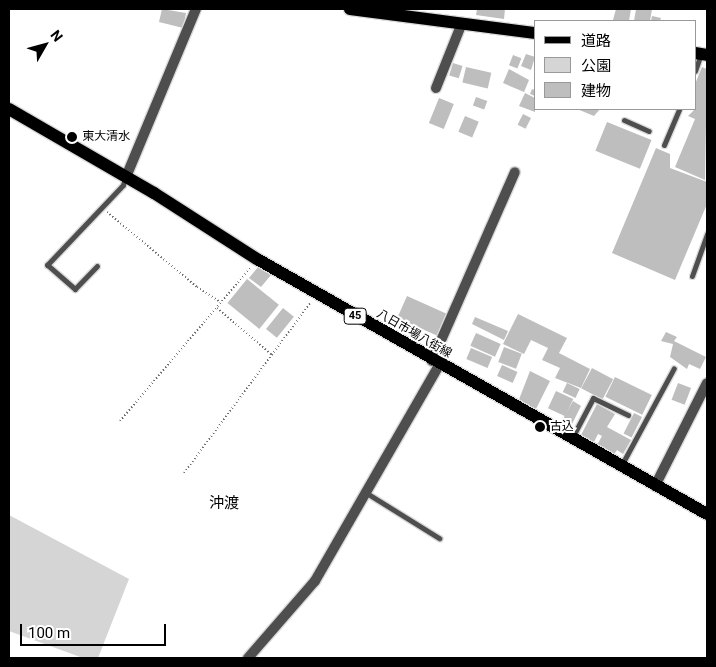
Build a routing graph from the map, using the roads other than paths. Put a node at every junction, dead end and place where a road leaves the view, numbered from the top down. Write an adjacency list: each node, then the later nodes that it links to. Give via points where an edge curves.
1 (196, 9): 15 (street)
2 (350, 9): 3 (main road)
3 (388, 11): 4 (main road)
4 (462, 23): 5 (main road); 8 (street)
5 (534, 33)
6 (701, 54): 7 (lane)
7 (696, 68)
8 (436, 88)
9 (9, 108): 15 (main road, 八日市場八街線 / 45)
10 (679, 110): 13 (lane)
11 (624, 120): 12 (lane)
12 (648, 131)
13 (664, 145)
14 (516, 172): 19 (street)
15 (126, 177): 17 (lane, via 123,185 47,265 76,289); 19 (main road, 八日市場八街線 / 45, via 257,259)
16 (707, 234): 18 (lane)
17 (97, 266)
18 (692, 276)
19 (436, 363): 23 (main road, 八日市場八街線 / 45); 26 (street)
20 (674, 368): 24 (lane)
21 (707, 383): 25 (street)
22 (628, 415): 23 (lane, via 593,398)
23 (572, 438): 24 (main road, 八日市場八街線 / 45)
24 (621, 466): 25 (main road, 八日市場八街線 / 45)
25 (655, 486): 27 (main road, 八日市場八街線 / 45)
26 (368, 494): 28 (lane); 29 (street, via 315,581)
27 (707, 514)
28 (439, 538)
29 (248, 658)

